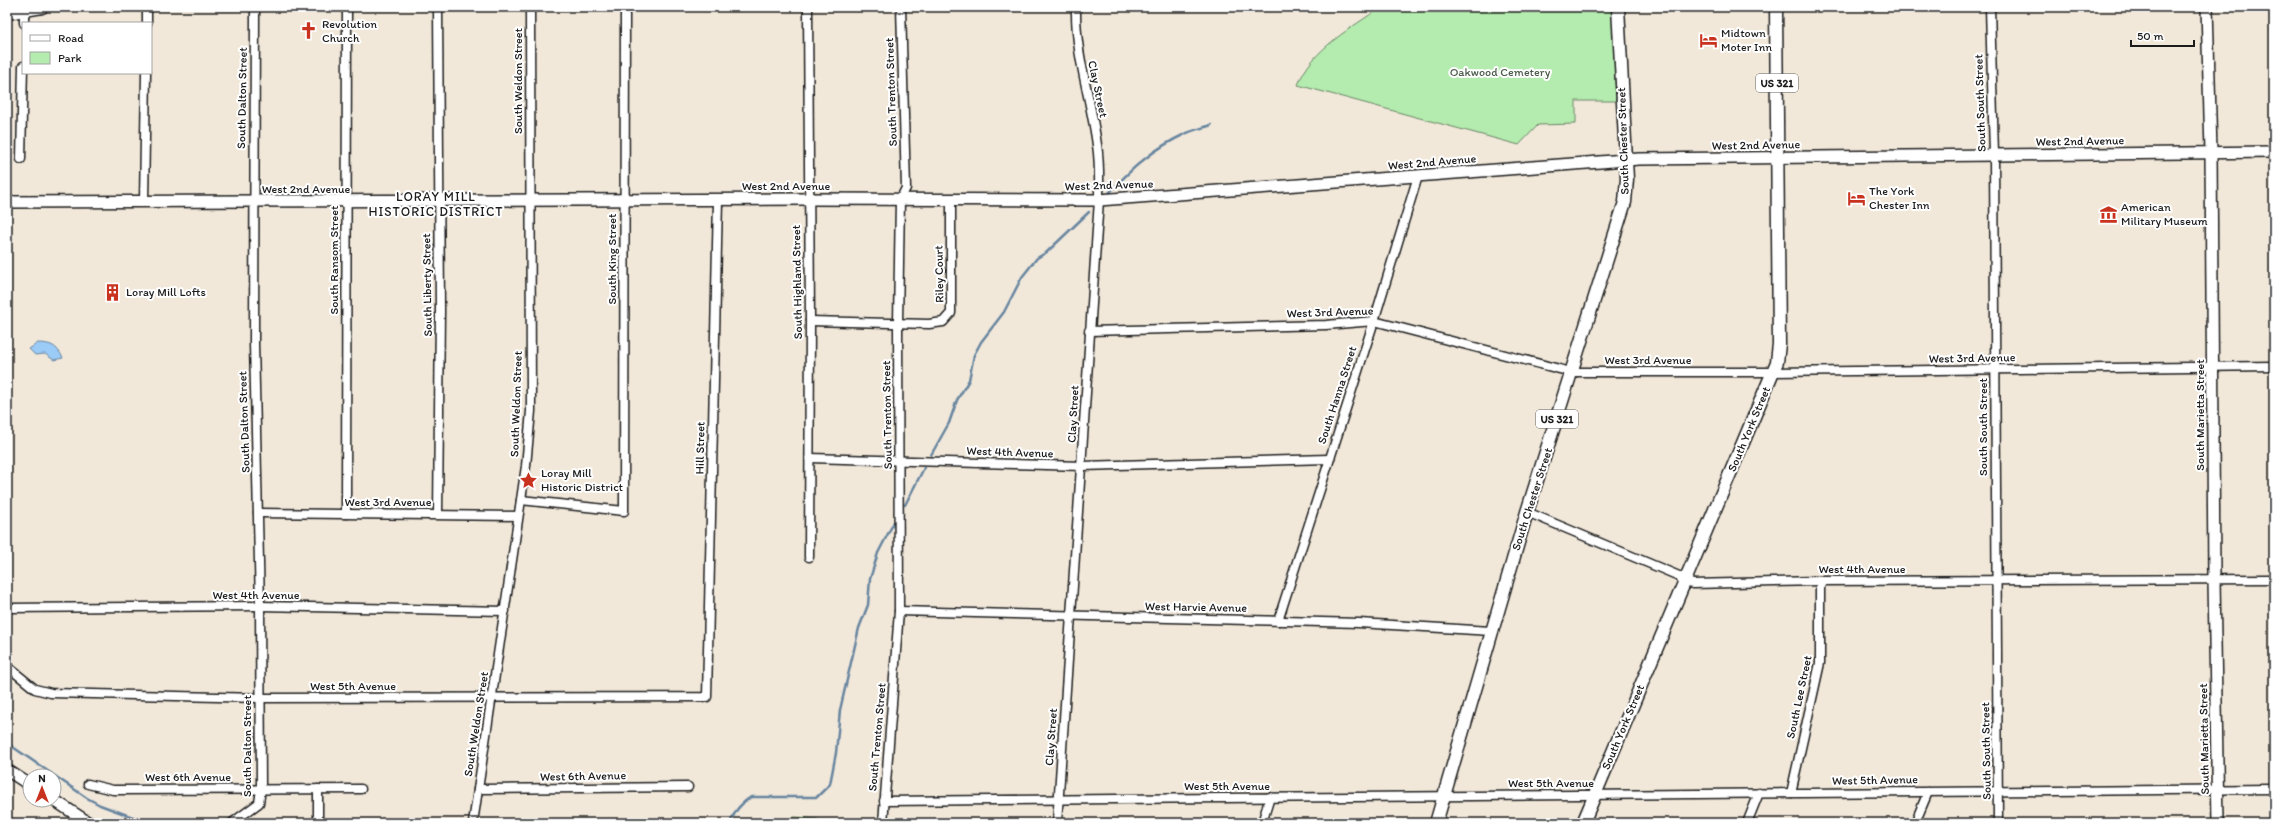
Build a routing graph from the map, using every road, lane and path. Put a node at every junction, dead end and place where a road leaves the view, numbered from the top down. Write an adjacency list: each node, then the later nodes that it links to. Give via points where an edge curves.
1 (42, 7): 15 (main road)
2 (147, 7): 18 (street)
3 (256, 7): 39 (street, South Dalton Street)
4 (347, 7): 35 (street, South Ransom Street)
5 (438, 7): 36 (street, South Liberty Street)
6 (530, 7): 29 (street, South Weldon Street)
7 (625, 7): 30 (street, South King Street)
8 (808, 7): 28 (street, South Highland Street)
9 (901, 7): 32 (street, South Trenton Street, via 906,188)
10 (1076, 7): 34 (street, Clay Street, via 1080,67 1097,145)
11 (1618, 7): 26 (main road, South Chester Street / US 321)
12 (1776, 7): 24 (main road, South York Street / US 321)
13 (1990, 7): 23 (street, South South Street)
14 (2208, 7): 21 (street, South Marietta Street)
15 (24, 8): 16 (main road); 17 (street)
16 (7, 13)
17 (24, 22)
18 (147, 22)
19 (23, 74): 25 (street)
20 (146, 74): 38 (street)
21 (2211, 152): 22 (street, West 2nd Avenue); 23 (street, West 2nd Avenue); 44 (street, South Marietta Street)
22 (2274, 152)
23 (1994, 155): 24 (street, West 2nd Avenue); 46 (street, South South Street)
24 (1778, 158): 26 (street, West 2nd Avenue); 48 (main road, South York Street / US 321, via 1779,344 1778,362)
25 (21, 159)
26 (1626, 160): 27 (street, West 2nd Avenue); 47 (main road, South Chester Street / US 321, via 1625,202)
27 (1418, 176): 34 (street, West 2nd Avenue); 41 (street, South Hanna Street)
28 (808, 199): 31 (street, West 2nd Avenue); 32 (street, West 2nd Avenue); 40 (street, South Highland Street)
29 (531, 200): 30 (street, West 2nd Avenue); 36 (street, West 2nd Avenue); 53 (street, South Weldon Street, via 531,412)
30 (624, 200): 31 (street, West 2nd Avenue); 53 (street, South King Street, via 624,511)
31 (718, 200): 73 (street, Hill Street)
32 (900, 200): 33 (street, West 2nd Avenue); 42 (street, South Trenton Street)
33 (951, 200): 34 (street, West 2nd Avenue); 42 (street, Riley Court, via 951,313 943,322)
34 (1099, 200): 43 (street, Clay Street)
35 (346, 201): 36 (street, West 2nd Avenue); 39 (street, West 2nd Avenue); 56 (street, South Ransom Street)
36 (438, 201): 57 (street, South Liberty Street)
37 (7, 202): 38 (street, West 2nd Avenue)
38 (144, 202): 39 (street, West 2nd Avenue)
39 (253, 202): 55 (street, South Dalton Street)
40 (810, 321): 42 (street); 49 (street, South Highland Street)
41 (1374, 321): 43 (street, West 3rd Avenue, via 1326,325); 47 (street, West 3rd Avenue); 50 (street, South Hanna Street)
42 (898, 323): 51 (street, South Trenton Street)
43 (1089, 331): 52 (street, Clay Street)
44 (2213, 366): 45 (street, West 3rd Avenue); 46 (street, West 3rd Avenue); 60 (street, South Marietta Street)
45 (2274, 366)
46 (1995, 370): 48 (street, West 3rd Avenue); 63 (street, South South Street)
47 (1571, 372): 48 (street, West 3rd Avenue); 54 (main road, South Chester Street / US 321)
48 (1774, 372): 64 (main road, South York Street / US 321)
49 (810, 458): 51 (street, West 4th Avenue); 59 (street, South Highland Street)
50 (1329, 459): 52 (street, West 4th Avenue); 70 (street, South Hanna Street)
51 (900, 461): 52 (street, West 4th Avenue); 68 (street, South Trenton Street)
52 (1082, 466): 69 (street, Clay Street)
53 (521, 500): 58 (street, South Weldon Street)
54 (1527, 512): 64 (street, West 4th Avenue, via 1679,576); 71 (main road, South Chester Street / US 321)
55 (258, 513): 56 (street, West 3rd Avenue); 65 (street, South Dalton Street)
56 (346, 514): 57 (street, West 3rd Avenue)
57 (438, 514): 58 (street, West 3rd Avenue)
58 (518, 516): 67 (street, South Weldon Street)
59 (809, 557)
60 (2214, 579): 61 (street, West 4th Avenue); 63 (street, West 4th Avenue); 84 (street, South Marietta Street)
61 (2274, 579)
62 (1820, 581): 63 (street, West 4th Avenue); 64 (street, West 4th Avenue, via 1693,584); 89 (street, South Lee Street, via 1820,663)
63 (1996, 581): 86 (street, South South Street)
64 (1684, 582): 90 (main road, South York Street / US 321)
65 (260, 606): 66 (street, West 4th Avenue); 67 (street, West 4th Avenue); 74 (street, South Dalton Street)
66 (7, 608)
67 (505, 611): 75 (street, South Weldon Street)
68 (900, 611): 69 (street, West Harvie Avenue); 94 (street, South Trenton Street)
69 (1071, 616): 70 (street, West Harvie Avenue); 93 (street, Clay Street)
70 (1278, 621): 71 (street, West Harvie Avenue)
71 (1491, 631): 91 (main road, South Chester Street / US 321)
72 (7, 666): 74 (street, West 5th Avenue, via 35,689 51,693)
73 (707, 697): 75 (street, West 5th Avenue)
74 (259, 698): 75 (street, West 5th Avenue); 80 (street, South Dalton Street)
75 (493, 698): 83 (street, South Weldon Street)
76 (7, 770): 77 (street)
77 (22, 780)
78 (88, 784): 80 (street, West 6th Avenue, via 113,790)
79 (688, 787): 83 (street, West 6th Avenue)
80 (261, 789): 81 (street, West 6th Avenue); 97 (street, South Dalton Street, via 259,804)
81 (318, 789): 82 (street, West 6th Avenue); 98 (street)
82 (361, 789)
83 (478, 789): 99 (street, South Weldon Street)
84 (2218, 789): 85 (street, West 5th Avenue); 86 (street, West 5th Avenue); 108 (street, South Marietta Street)
85 (2274, 789)
86 (1998, 791): 87 (street, West 5th Avenue); 107 (street, South South Street)
87 (1928, 792): 89 (street, West 5th Avenue); 106 (street)
88 (1759, 793): 89 (street, West 5th Avenue); 90 (street, West 5th Avenue); 105 (street)
89 (1791, 793)
90 (1595, 794): 91 (street, West 5th Avenue); 104 (main road, South York Street / US 321)
91 (1444, 796): 92 (street, West 5th Avenue); 103 (main road, South Chester Street / US 321)
92 (1270, 797): 93 (street, West 5th Avenue); 102 (street)
93 (1059, 799): 94 (street, West 5th Avenue); 101 (street, Clay Street)
94 (884, 801): 100 (street, South Trenton Street)
95 (62, 805): 96 (street)
96 (89, 823)
97 (232, 823)
98 (318, 823)
99 (473, 823)
100 (883, 823)
101 (1057, 823)
102 (1262, 823)
103 (1436, 823)
104 (1583, 823)
105 (1747, 823)
106 (1915, 823)
107 (1998, 823)
108 (2218, 823)

